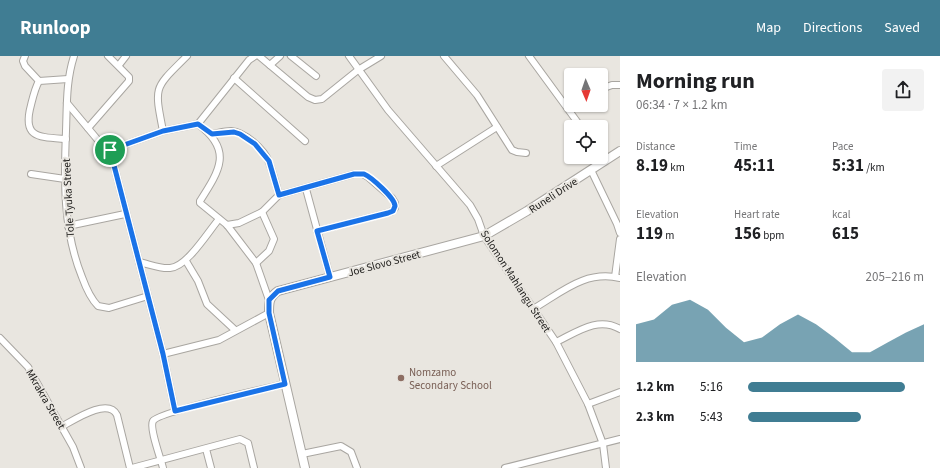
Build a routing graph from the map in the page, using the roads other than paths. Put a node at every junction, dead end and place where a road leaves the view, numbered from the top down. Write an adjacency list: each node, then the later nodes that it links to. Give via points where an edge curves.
1 (25, 56): 22 (street, via 25,66)
2 (74, 56): 21 (street, Tole Tyuka Street)
3 (108, 56): 16 (street)
4 (126, 56): 16 (street)
5 (187, 56): 30 (street, via 165,78 158,90 157,100)
6 (243, 56): 15 (street)
7 (255, 56): 15 (street)
8 (259, 56): 17 (street)
9 (280, 56): 17 (street)
10 (290, 56): 19 (street)
11 (349, 56): 18 (street, Solomon Mahlangu Street)
12 (381, 56): 18 (street)
13 (444, 56): 28 (street, via 477,95)
14 (529, 56): 25 (street)
15 (249, 60): 20 (street)
16 (118, 65): 29 (street, via 129,77 129,81)
17 (270, 65): 18 (street, via 315,100 322,99)
18 (358, 70): 39 (street, Solomon Mahlangu Street)
19 (316, 76)
20 (234, 78): 27 (street); 33 (street)
21 (68, 79): 22 (street); 26 (street, Tole Tyuka Street)
22 (39, 81): 32 (street, via 27,117 28,128 36,134)
23 (620, 85): 24 (street)
24 (608, 86)
25 (564, 99)
26 (67, 103): 29 (street); 32 (street, Tole Tyuka Street)
27 (198, 124): 30 (street); 31 (street)
28 (497, 127): 36 (street, via 512,150); 39 (street)
29 (88, 128): 34 (street)
30 (163, 131): 34 (street)
31 (212, 134): 44 (street, via 234,132 255,144 269,161); 47 (street, via 221,158 220,167 200,202)
32 (66, 139): 42 (street, Tole Tyuka Street)
33 (305, 141)
34 (110, 150): 46 (street)
35 (620, 151): 37 (street, Runeli Drive)
36 (526, 153)
37 (608, 156)
38 (596, 164): 40 (street, Runeli Drive)
39 (436, 166): 52 (street, Solomon Mahlangu Street, via 470,205)
40 (591, 170): 51 (street); 52 (street, Runeli Drive)
41 (31, 174): 42 (street)
42 (65, 179): 49 (street, Tole Tyuka Street)
43 (306, 189): 44 (street); 50 (street); 50 (street, via 354,174 363,174 395,203 395,208 391,212)
44 (279, 195): 45 (street)
45 (262, 212): 48 (street, via 239,223); 56 (street, via 274,240 269,251)
46 (125, 214): 49 (street); 55 (street)
47 (219, 219): 48 (street); 54 (street)
48 (227, 225): 56 (street)
49 (68, 226): 59 (street, Tole Tyuka Street, via 75,261 91,297 98,306 109,308)
50 (317, 231): 57 (street)
51 (620, 233)
52 (484, 236): 57 (street, Joe Slovo Street); 61 (street, Solomon Mahlangu Street)
53 (620, 239): 58 (street)
54 (186, 261): 55 (street, via 170,268); 64 (street, via 198,281 207,304)
55 (139, 262): 59 (street)
56 (256, 263): 60 (street)
57 (330, 277): 60 (street, Joe Slovo Street, via 278,291)
58 (617, 278): 61 (street, via 596,276 584,279)
59 (148, 296): 67 (street)
60 (269, 300): 62 (street)
61 (534, 309): 66 (street, Solomon Mahlangu Street)
62 (269, 313): 64 (street); 68 (street)
63 (620, 329): 66 (street, via 599,324)
64 (235, 330): 67 (street, via 206,344)
65 (0, 338): 72 (street, Mkrakra Street, via 28,367)
66 (556, 342): 70 (street, Solomon Mahlangu Street)
67 (163, 354): 71 (street)
68 (285, 384): 71 (street); 76 (street)
69 (620, 392): 70 (street)
70 (588, 404): 74 (street, Solomon Mahlangu Street)
71 (175, 411): 77 (street, via 160,415 152,422)
72 (61, 427): 78 (street, Mkrakra Street, via 76,453); 79 (street, via 91,412 107,407 112,409 117,415)
73 (620, 439): 74 (street)
74 (603, 444): 85 (street); 86 (street, Solomon Mahlangu Street)
75 (206, 449): 77 (street); 81 (street); 82 (street, via 244,440 248,443)
76 (302, 454): 83 (street); 84 (street, via 341,446 351,452)
77 (161, 461): 79 (street); 80 (street)
78 (81, 468)
79 (131, 468)
80 (163, 468)
81 (211, 468)
82 (254, 468)
83 (306, 468)
84 (357, 468)
85 (505, 468)
86 (606, 468)

